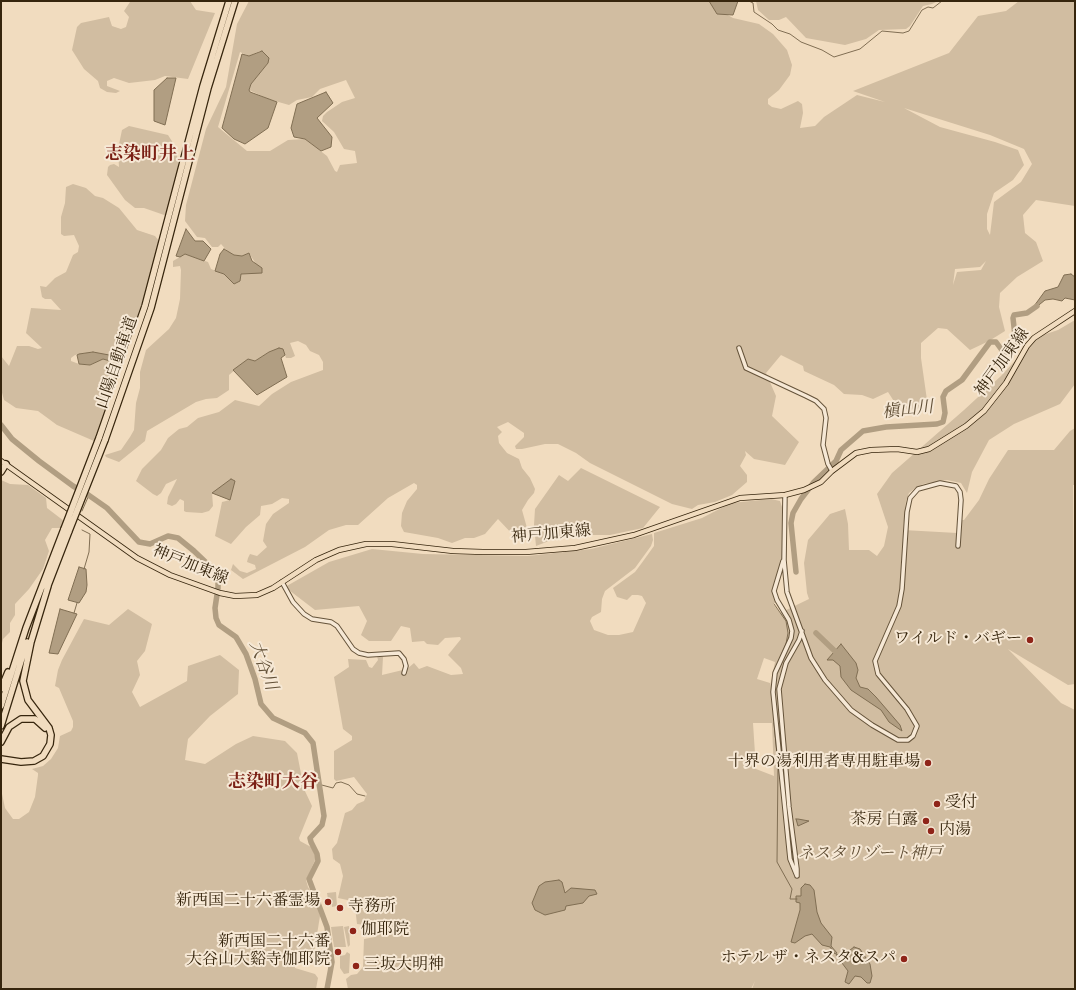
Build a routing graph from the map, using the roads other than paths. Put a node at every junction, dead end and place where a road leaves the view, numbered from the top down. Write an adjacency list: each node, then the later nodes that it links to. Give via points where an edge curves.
1 (229, 1): 5 (highway, 山陽自動車道, via 203,86 145,306)
2 (235, 1): 5 (highway, 山陽自動車道, via 208,88 153,301)
3 (1075, 311): 8 (main road, 神戸加東線, via 1034,338 997,396 966,426 929,449 917,452 884,449 856,453)
4 (739, 348): 8 (street, via 746,368 816,401 824,409 826,418 822,445)
5 (102, 439): 12 (highway, 山陽自動車道, bridge)
6 (1, 461): 7 (main road, 神戸加東線)
7 (6, 464): 9 (highway); 10 (highway); 15 (main road, 神戸加東線, via 137,558 170,575 218,593 235,596 257,595)
8 (830, 468): 11 (main road, 神戸加東線, via 813,487)
9 (1, 469)
10 (1, 472)
11 (785, 495): 14 (street); 15 (main road, 神戸加東線, via 740,498 634,535 576,548 526,552 453,552 392,544 366,544 339,550 316,560)
12 (66, 530): 16 (highway, 山陽自動車道); 17 (highway, 山陽自動車道)
13 (958, 546): 18 (street, via 961,500 956,486 940,483 918,489 910,498 908,507 899,606 875,661 878,674 914,720 916,732 908,740 898,740 872,725 844,703 817,669)
14 (784, 560): 18 (street, via 787,592); 18 (street, via 774,591 792,631 778,664 773,692 790,859 797,876 779,689 783,672)
15 (282, 582): 19 (street, via 293,602 304,614 337,626 353,649 359,653 399,653 406,666)
16 (48, 586): 22 (highway, 山陽自動車道, via 17,672); 24 (highway, via 22,681 27,698 49,728 50,744 43,756 34,761 21,762)
17 (40, 590): 20 (highway); 21 (highway, 山陽自動車道)
18 (802, 630)
19 (404, 673)
20 (1, 689)
21 (1, 706)
22 (1, 726)
23 (1, 742): 24 (highway, via 11,725 26,718 40,722 48,736 45,748 34,758 21,760)
24 (1, 757)

